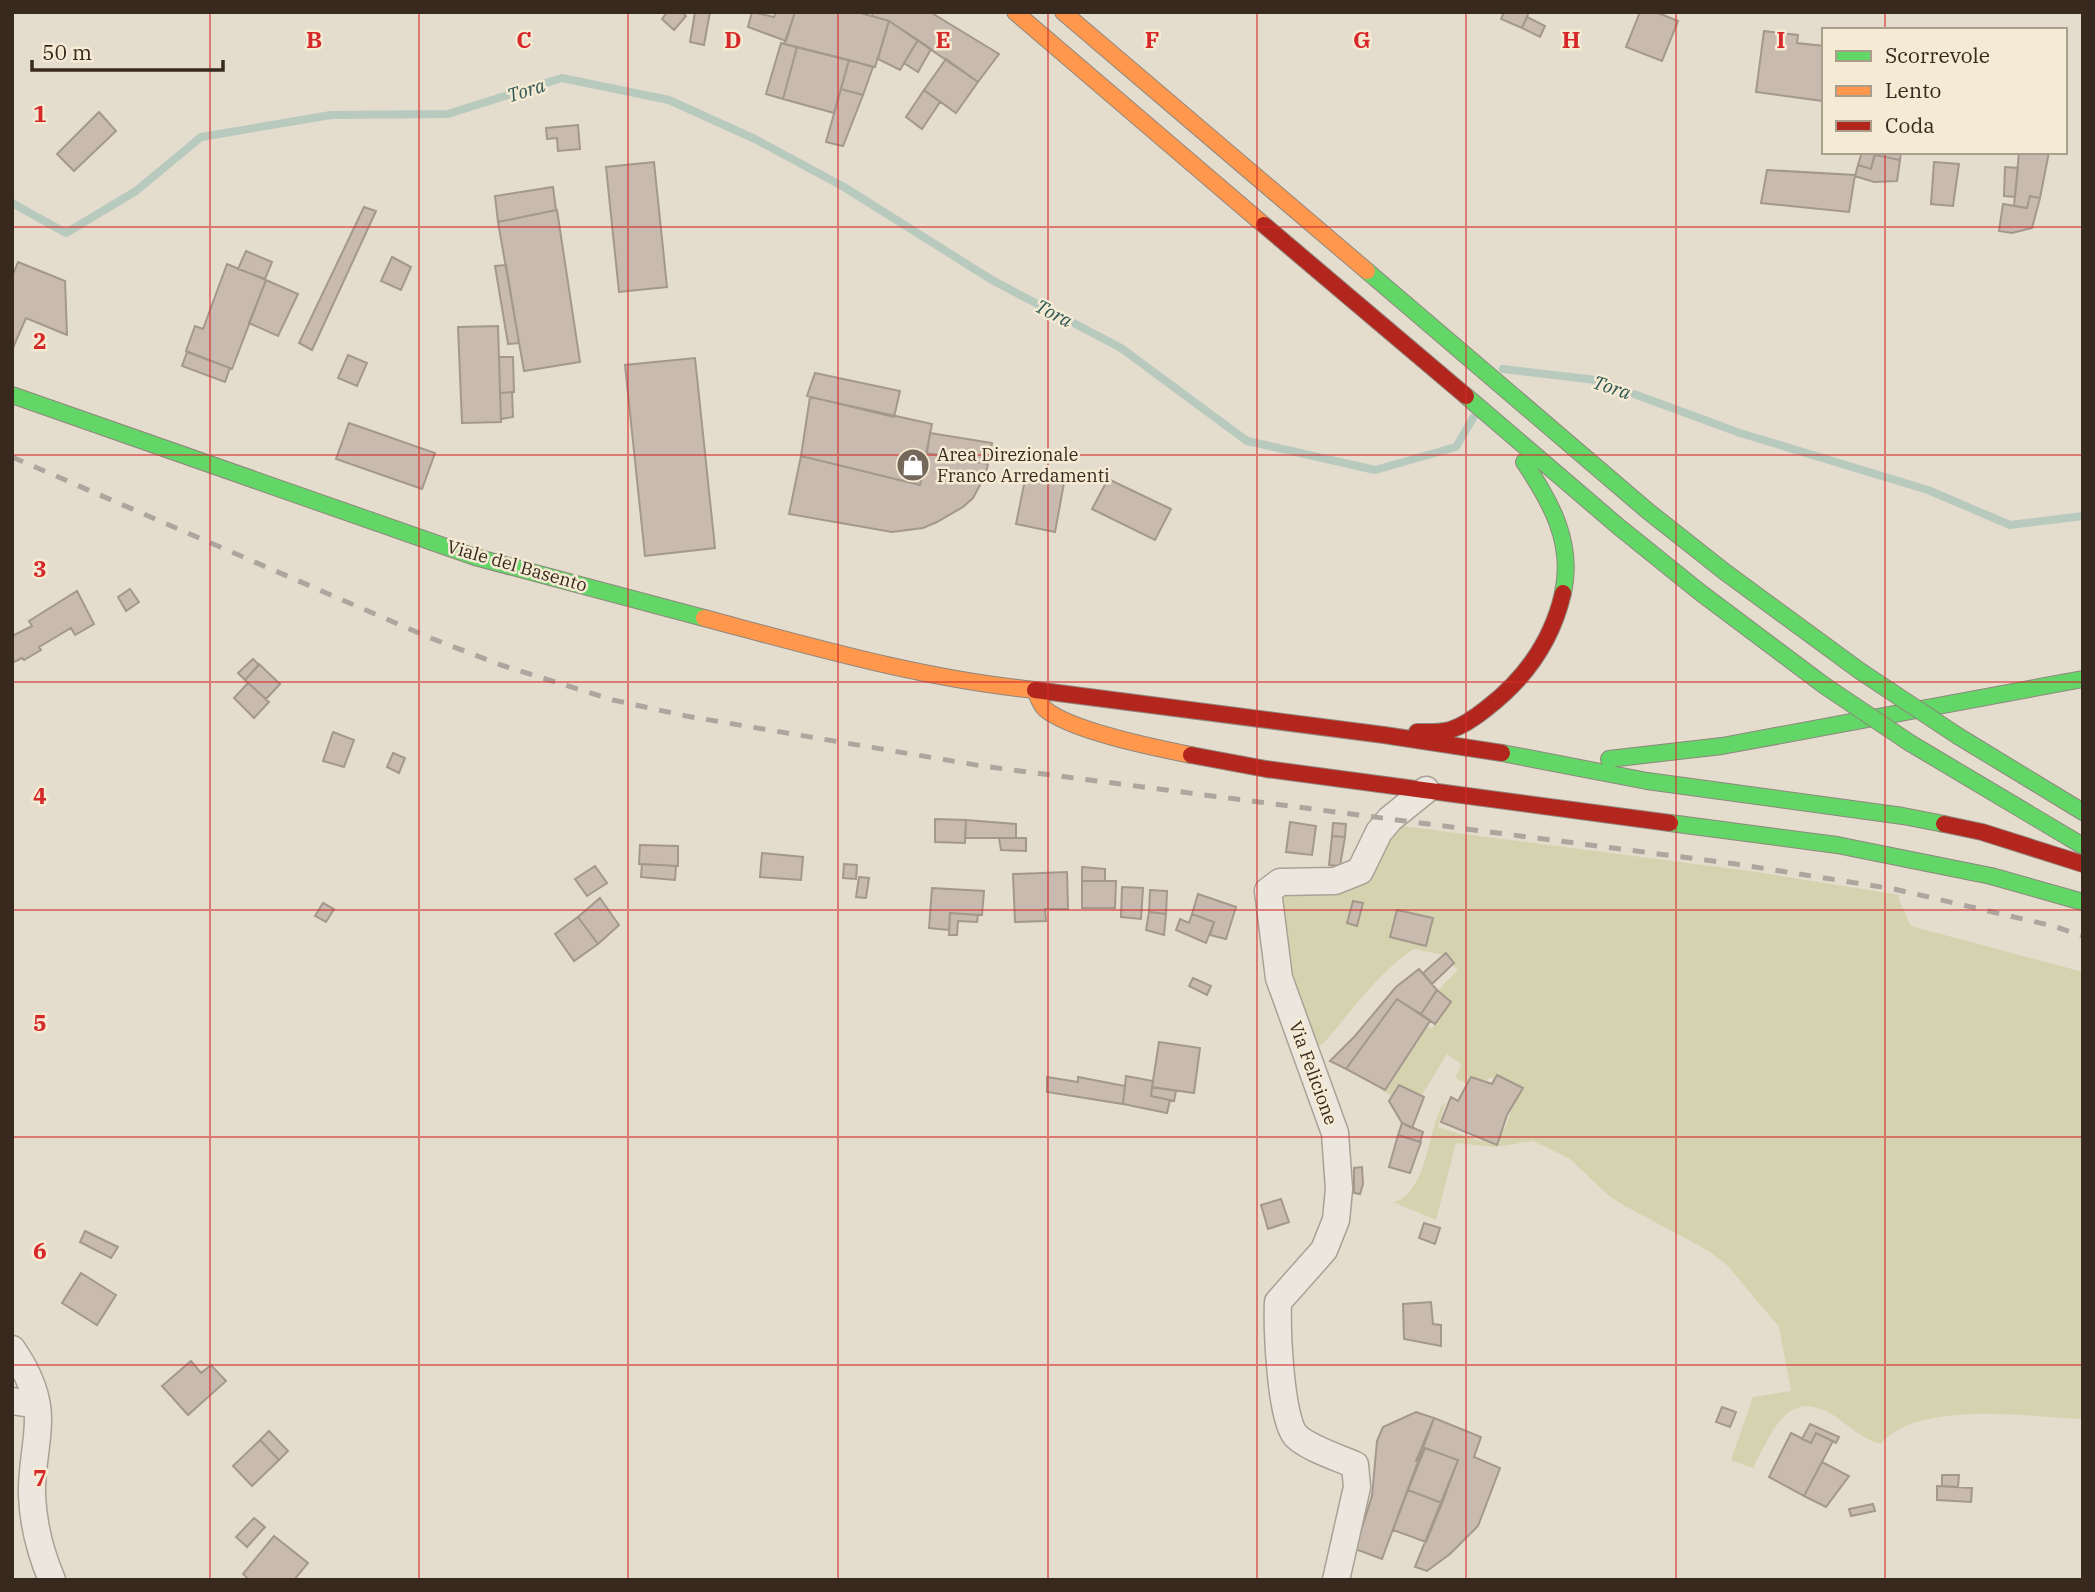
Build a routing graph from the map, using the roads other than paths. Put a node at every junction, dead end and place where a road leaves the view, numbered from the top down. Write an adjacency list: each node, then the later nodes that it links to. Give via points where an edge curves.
1 (1015, 12): 4 (main road)
2 (1063, 12): 10 (main road, bridge, via 1725,572 1860,671)
3 (12, 395): 6 (main road, Viale del Basento, via 475,557 848,656)
4 (1494, 421): 7 (main road, via 1551,500 1563,539 1566,576 1559,613 1526,676 1501,699 1450,730); 11 (main road, bridge, via 1701,593 1825,686 1910,743)
5 (2083, 679): 8 (main road, via 1659,755 1604,759)
6 (1035, 690): 7 (main road, Viale del Basento); 9 (main road, via 1040,703 1055,716 1143,745 1266,769)
7 (1384, 735): 8 (main road)
8 (1514, 755): 12 (main road, via 1647,781 1982,831)
9 (1426, 790): 13 (main road, via 1837,845 1992,876); 17 (street, Via Felicione, via 1379,831 1360,871 1335,881 1280,882 1268,891 1279,978 1335,1133 1336,1220 1324,1250 1278,1302 1277,1321 1285,1407 1296,1435 1355,1465 1357,1488)
10 (2081, 811)
11 (2083, 846)
12 (2083, 864)
13 (2083, 902)
14 (12, 1349): 15 (street, via 26,1370)
15 (24, 1403): 16 (street, via 38,1419 32,1495 37,1532)
16 (52, 1580)
17 (1336, 1580)

